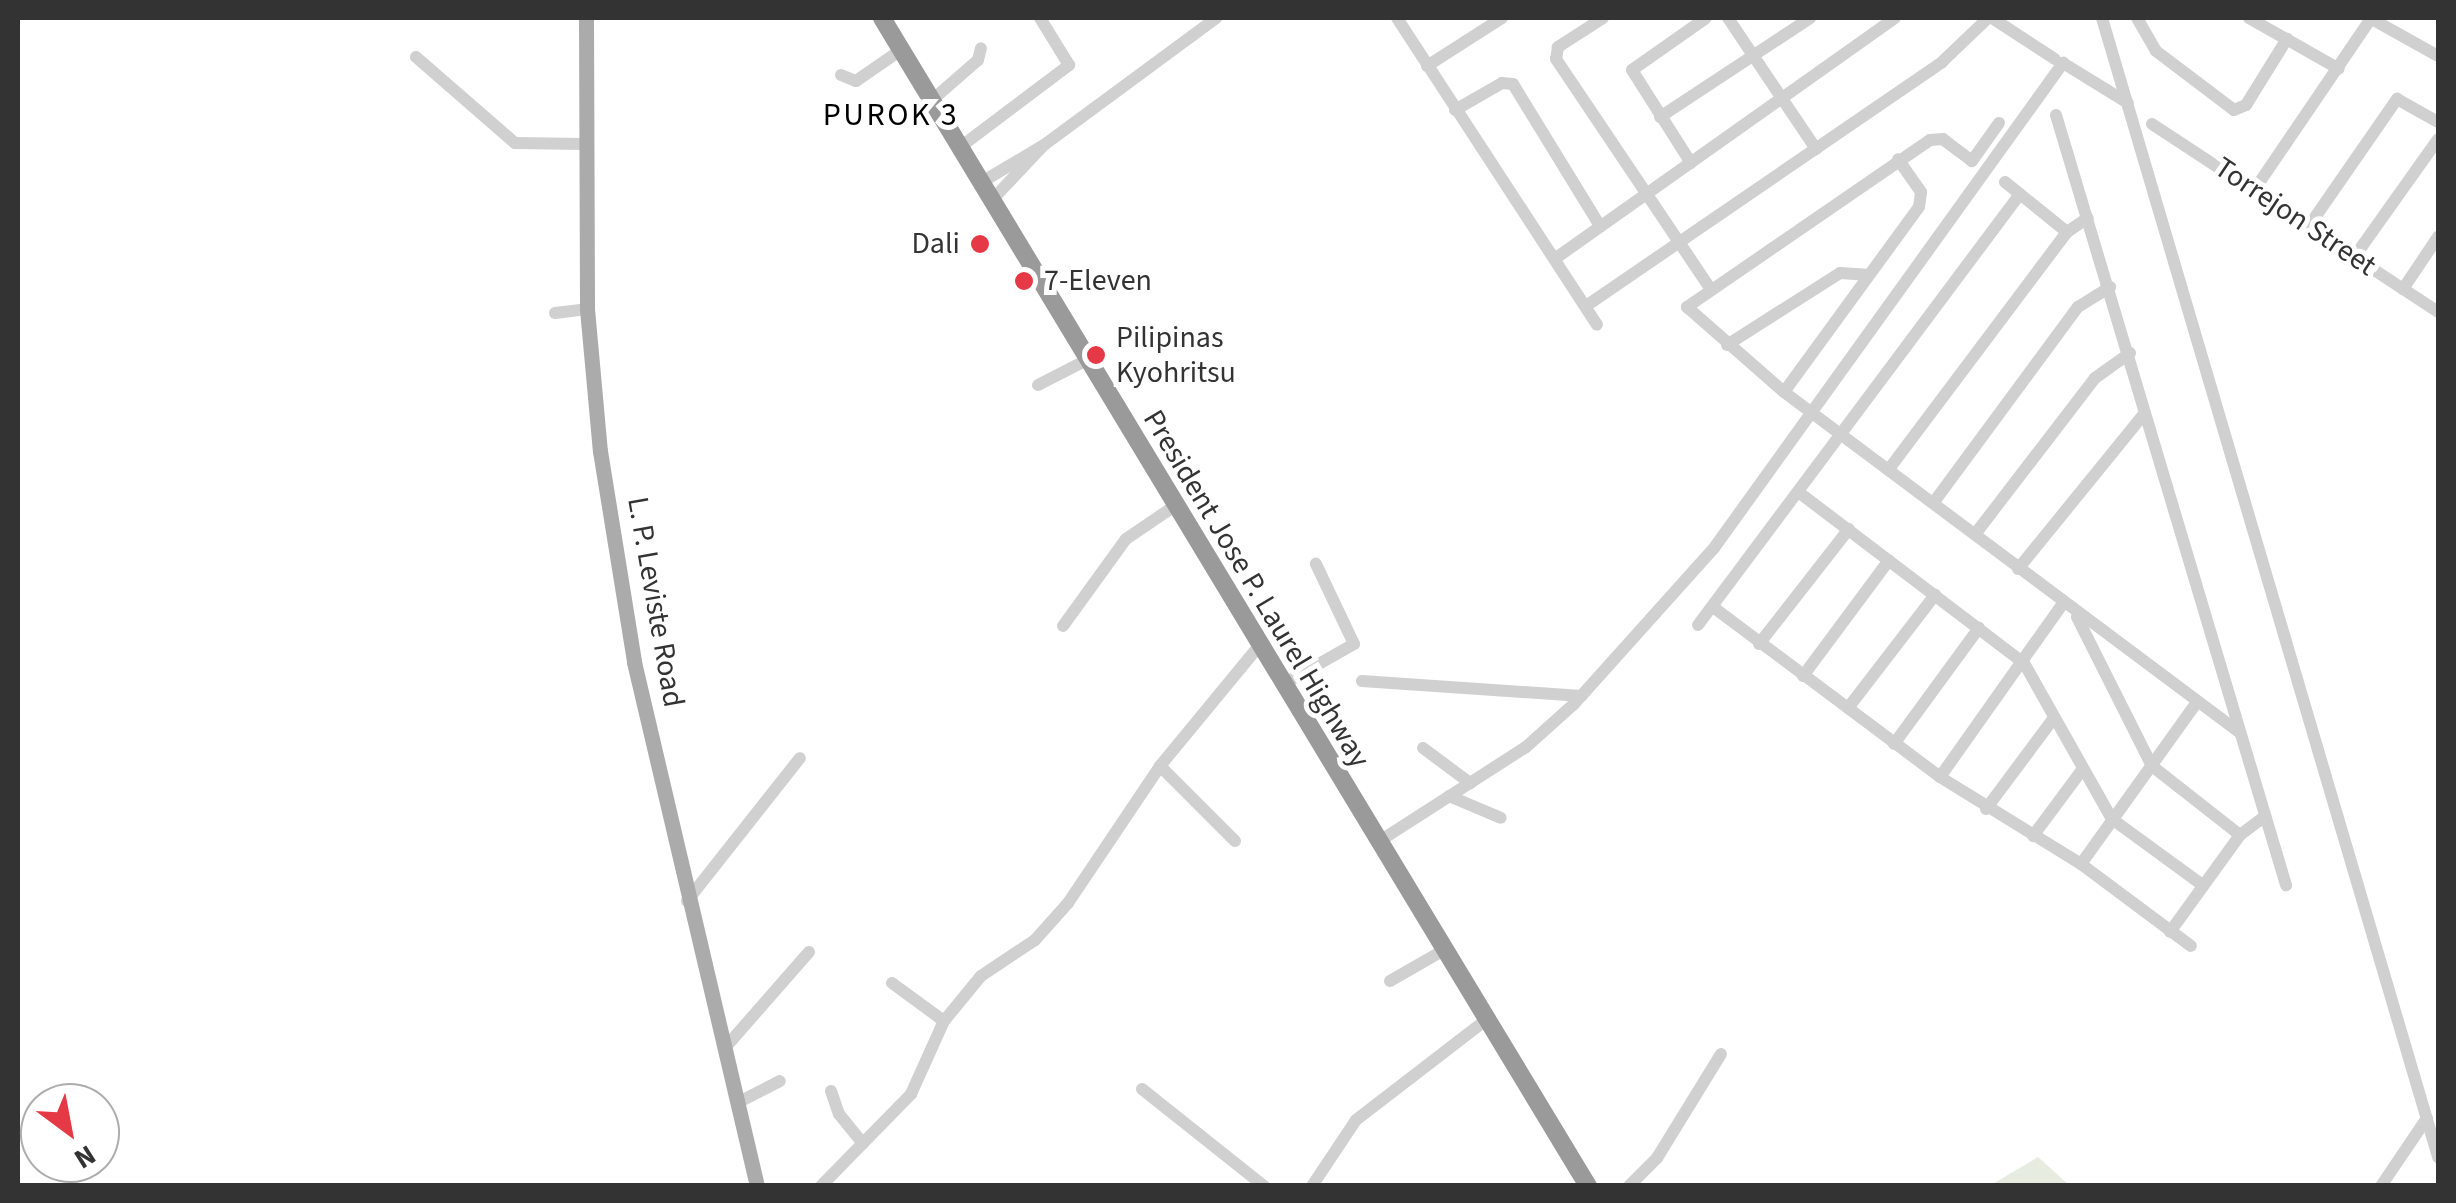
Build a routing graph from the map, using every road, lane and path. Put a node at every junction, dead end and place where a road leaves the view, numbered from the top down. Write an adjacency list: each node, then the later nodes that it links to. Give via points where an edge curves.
1 (586, 18): 37 (main road, L. P. Leviste Road)
2 (882, 18): 19 (highway, President Jose P. Laurel Highway)
3 (1040, 18): 39 (street, via 1069,65)
4 (1216, 18): 38 (street)
5 (1397, 18): 24 (street)
6 (1502, 18): 24 (street)
7 (1603, 18): 46 (street, via 1554,52)
8 (1706, 18): 32 (street, via 1632,70)
9 (1728, 18): 20 (street)
10 (1810, 18): 20 (street)
11 (1896, 18): 27 (street)
12 (1990, 18): 23 (street); 40 (street, via 1950,56)
13 (2102, 18): 29 (street)
14 (2138, 18): 17 (street, via 2156,51 2234,110 2246,106)
15 (2248, 18): 17 (street)
16 (2371, 18): 21 (street); 25 (street)
17 (2286, 39): 25 (street)
18 (981, 48): 28 (street, via 978,60)
19 (901, 50): 26 (street, via 856,81); 28 (highway, President Jose P. Laurel Highway)
20 (1753, 56): 27 (street); 32 (street)
21 (2438, 56)
22 (416, 58): 37 (street, via 514,143)
23 (2059, 61): 29 (street); 72 (street)
24 (1427, 66): 30 (street)
25 (2339, 69): 45 (street)
26 (840, 75)
27 (1782, 100): 40 (street); 42 (street)
28 (932, 101): 39 (highway, President Jose P. Laurel Highway)
29 (2128, 103): 136 (street)
30 (1455, 110): 50 (street, via 1502,83 1513,84); 56 (street)
31 (2056, 115): 49 (street)
32 (1660, 116): 42 (street)
33 (2438, 122): 51 (street, via 2397,99)
34 (1999, 123): 41 (street, via 1972,161 1936,138)
35 (2152, 124): 45 (street, Torrejon Street)
36 (2438, 139): 55 (street)
37 (584, 144): 62 (main road, L. P. Leviste Road)
38 (1044, 145): 44 (street); 48 (street)
39 (959, 148): 44 (highway, President Jose P. Laurel Highway)
40 (1816, 149): 54 (street)
41 (1898, 160): 57 (street, via 1922,200); 58 (street)
42 (1691, 164): 46 (street)
43 (2005, 182): 47 (street)
44 (980, 183): 48 (highway, President Jose P. Laurel Highway)
45 (2255, 189): 51 (street, Torrejon Street)
46 (1645, 194): 50 (street); 54 (street)
47 (2020, 194): 52 (street); 73 (street)
48 (991, 201): 68 (highway, President Jose P. Laurel Highway)
49 (2088, 218): 52 (street); 59 (street)
50 (1600, 226): 56 (street)
51 (2309, 226): 55 (street, Torrejon Street)
52 (2068, 232): 74 (street)
53 (2438, 238): 60 (street)
54 (1678, 243): 58 (street); 61 (street)
55 (2355, 256): 60 (street, Torrejon Street)
56 (1556, 258): 61 (street)
57 (1866, 276): 66 (street, via 1840,273); 70 (street)
58 (1709, 287): 66 (street, via 1687,308)
59 (2110, 287): 67 (street); 76 (street, via 2078,307)
60 (2402, 289): 63 (street, Torrejon Street)
61 (1586, 306): 65 (street)
62 (587, 309): 64 (street); 121 (main road, L. P. Leviste Road, via 600,450 634,662)
63 (2438, 312)
64 (554, 313)
65 (1598, 325)
66 (1727, 346): 70 (street)
67 (2130, 353): 71 (street); 79 (street, via 2095,378)
68 (1085, 362): 69 (street); 77 (highway, President Jose P. Laurel Highway)
69 (1038, 385)
70 (1784, 392): 72 (street)
71 (2145, 413): 82 (street); 100 (street)
72 (1812, 414): 73 (street); 96 (street, via 1714,548)
73 (1844, 437): 74 (street); 75 (street)
74 (1889, 470): 76 (street)
75 (1801, 494): 78 (street); 85 (street)
76 (1934, 502): 79 (street)
77 (1173, 508): 88 (street, via 1126,539); 91 (highway, President Jose P. Laurel Highway)
78 (1849, 529): 80 (street); 90 (street)
79 (1976, 533): 82 (street)
80 (1889, 560): 83 (street); 93 (street)
81 (1316, 564): 95 (street, via 1354,644)
82 (2018, 569): 84 (street)
83 (1934, 595): 89 (street); 98 (street)
84 (2063, 603): 86 (street); 92 (street)
85 (1712, 607): 87 (street); 90 (street)
86 (2076, 614): 97 (street); 105 (street)
87 (1698, 625)
88 (1063, 626)
89 (1979, 628): 92 (street); 101 (street)
90 (1759, 644): 93 (street)
91 (1258, 646): 95 (highway, President Jose P. Laurel Highway); 104 (street)
92 (2024, 663): 99 (street); 107 (street)
93 (1803, 676): 98 (street)
94 (1362, 681): 96 (street)
95 (1282, 685): 117 (highway, President Jose P. Laurel Highway)
96 (1581, 696): 108 (street, via 1526,747)
97 (2197, 702): 100 (street); 105 (street)
98 (1848, 708): 101 (street)
99 (2053, 718): 106 (street); 110 (street)
100 (2239, 732): 111 (street)
101 (1894, 744): 107 (street)
102 (1423, 748): 108 (street)
103 (800, 758): 121 (street)
104 (1160, 766): 116 (street); 129 (street, via 1036,940 989,968)
105 (2152, 766): 113 (street); 114 (street)
106 (2082, 770): 113 (street); 115 (street)
107 (1940, 777): 110 (street)
108 (1470, 783): 109 (street)
109 (1449, 796): 112 (street); 117 (street)
110 (1986, 809): 115 (street)
111 (2264, 817): 114 (street); 120 (street)
112 (1501, 818)
113 (2112, 820): 118 (street); 119 (street)
114 (2240, 835): 119 (street)
115 (2033, 836): 118 (street)
116 (1235, 841)
117 (1378, 842): 124 (highway, President Jose P. Laurel Highway)
118 (2082, 864): 122 (street)
119 (2201, 884): 122 (street)
120 (2286, 884)
121 (687, 901): 130 (main road, L. P. Leviste Road)
122 (2170, 932): 123 (street)
123 (2191, 946)
124 (1444, 950): 127 (street); 128 (highway, President Jose P. Laurel Highway)
125 (809, 952): 130 (street)
126 (892, 982): 129 (street)
127 (1390, 982)
128 (1486, 1020): 143 (street, via 1356,1120); 144 (highway, President Jose P. Laurel Highway)
129 (944, 1021): 137 (street, via 911,1094)
130 (724, 1049): 135 (main road, L. P. Leviste Road)
131 (1722, 1054): 145 (street, via 1656,1158)
132 (780, 1081): 135 (street)
133 (1142, 1089): 142 (street)
134 (831, 1091): 137 (street, via 839,1114)
135 (738, 1103): 140 (main road, L. P. Leviste Road)
136 (2427, 1118): 138 (street); 139 (street)
137 (863, 1144): 141 (street)
138 (2438, 1158)
139 (2383, 1184)
140 (757, 1186)
141 (821, 1186)
142 (1264, 1186)
143 (1312, 1186)
144 (1588, 1186)
145 (1629, 1186)

